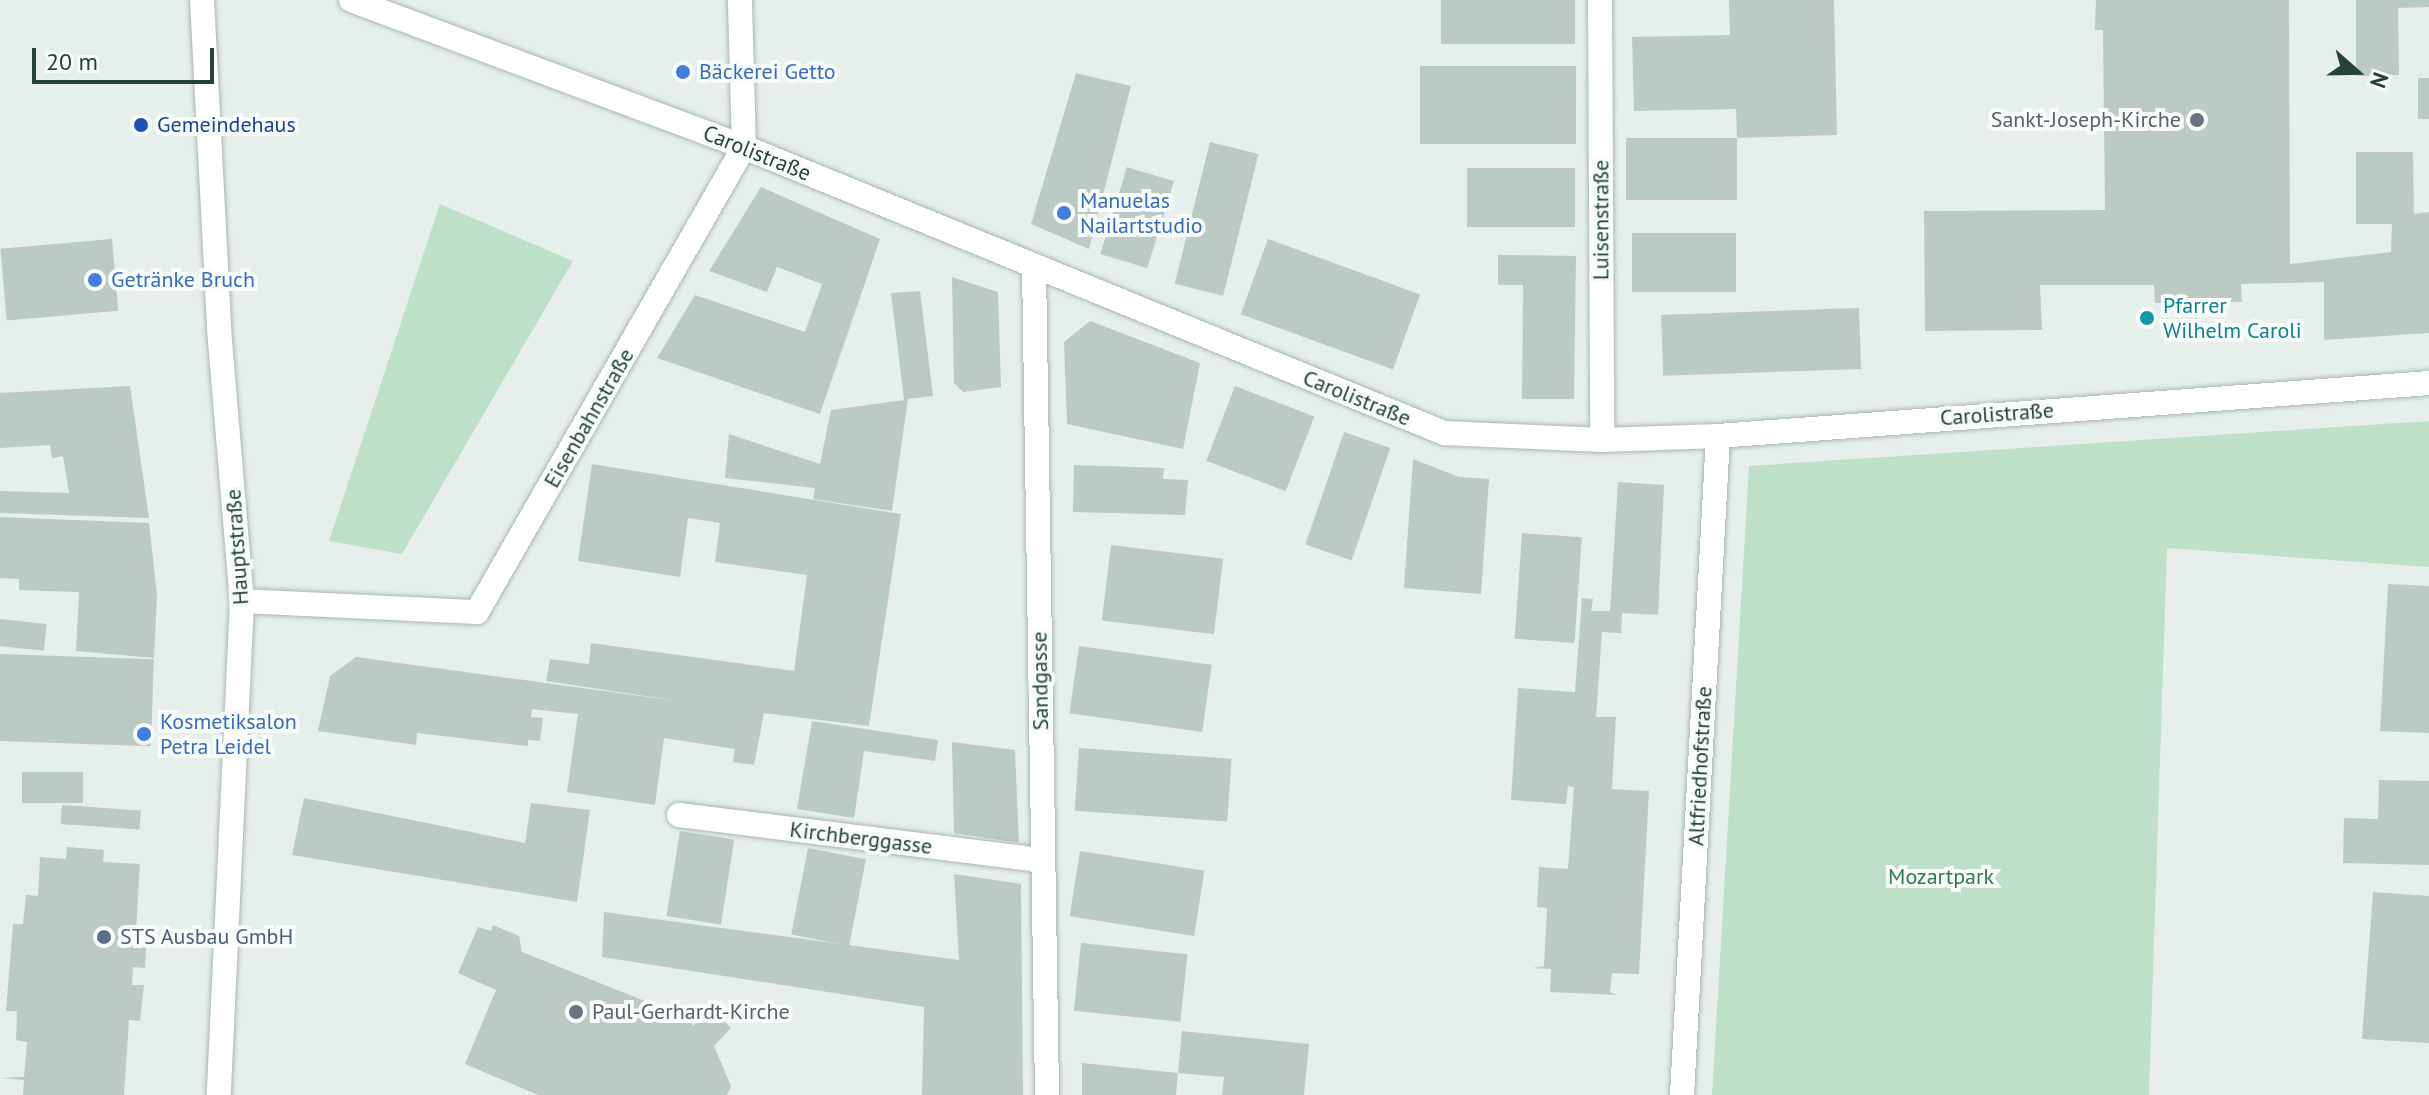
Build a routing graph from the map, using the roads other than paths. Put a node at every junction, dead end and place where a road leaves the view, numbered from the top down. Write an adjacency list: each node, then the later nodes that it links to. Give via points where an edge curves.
1 (202, 0): 10 (street, Hauptstraße, via 219,329)
2 (351, 0): 5 (street, Carolistraße)
3 (740, 0): 5 (street)
4 (1600, 0): 9 (street, Luisenstraße)
5 (744, 147): 6 (street, Carolistraße); 10 (street, Eisenbahnstraße, via 477,612)
6 (1034, 266): 9 (street, Carolistraße, via 1444,433); 12 (street, Sandgasse)
7 (2429, 383): 8 (street, Carolistraße)
8 (1718, 436): 9 (street, Carolistraße); 15 (street, Altfriedhofstraße)
9 (1602, 440)
10 (242, 601): 13 (street, Hauptstraße)
11 (679, 815): 12 (street, Kirchberggasse)
12 (1042, 860): 14 (street, Sandgasse)
13 (219, 1095)
14 (1047, 1095)
15 (1682, 1095)

